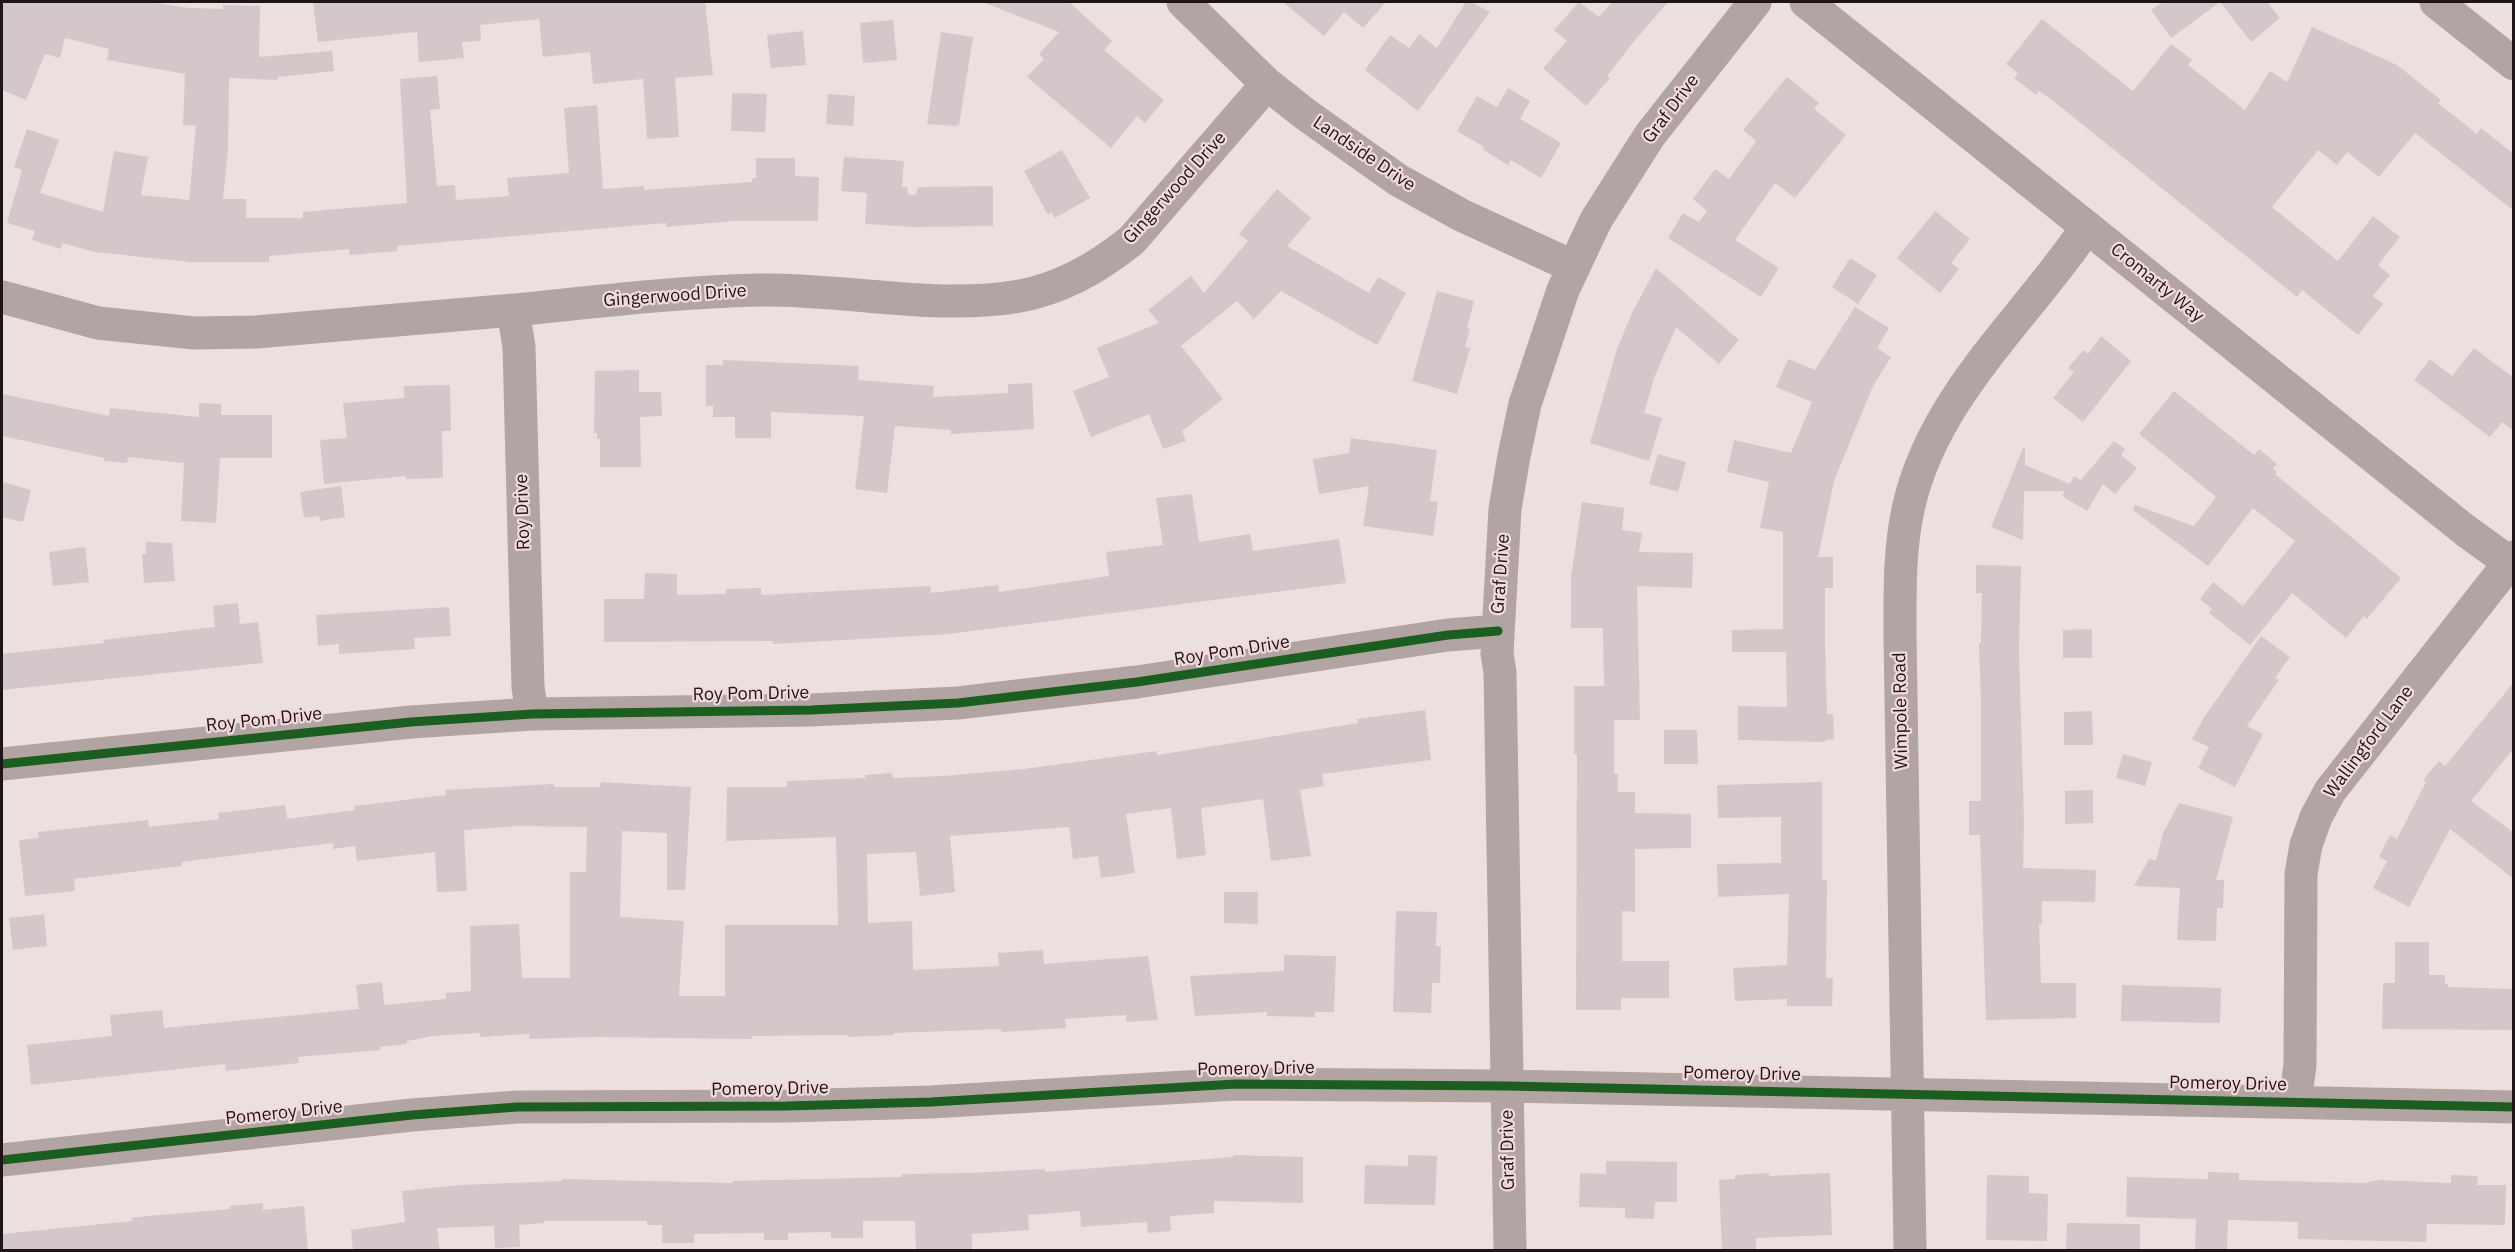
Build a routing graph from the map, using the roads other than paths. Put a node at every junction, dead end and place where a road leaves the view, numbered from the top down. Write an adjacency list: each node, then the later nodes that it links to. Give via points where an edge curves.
1 (1183, 2): 6 (street, Landside Drive)
2 (1755, 2): 8 (street, Graf Drive, via 1650,135)
3 (1806, 2): 7 (street, Cromarty Way)
4 (2436, 2): 5 (street)
5 (2514, 63)
6 (1267, 84): 8 (street, Landside Drive, via 1398,180 1461,215); 10 (street, Gingerwood Drive, via 1132,240 1108,259 1053,287 1021,296 971,302 760,290 680,293)
7 (2087, 227): 11 (street, Cromarty Way, via 2466,531); 16 (street, Wimpole Road, via 1963,387 1930,444 1909,505 1903,543 1900,636)
8 (1572, 266): 12 (street, Graf Drive, via 1525,404 1514,456 1505,509)
9 (2, 297): 10 (street, Gingerwood Drive, via 98,323 194,333 256,332)
10 (513, 310): 13 (street, Roy Drive, via 519,347)
11 (2511, 560): 17 (street, Wallingford Lane, via 2368,739 2330,790 2316,817 2301,874 2300,1065)
12 (1498, 631): 13 (street, Roy Pom Drive, via 958,703 812,710); 15 (street, Graf Drive)
13 (532, 714): 14 (street, Roy Pom Drive, via 399,723)
14 (2, 764)
15 (1507, 1086): 16 (street, Pomeroy Drive); 19 (street, Pomeroy Drive, via 1236,1084 931,1102 517,1107); 20 (street, Graf Drive)
16 (1908, 1094): 17 (street, Pomeroy Drive); 21 (street, Wimpole Road)
17 (2295, 1102): 18 (street, Pomeroy Drive)
18 (2514, 1107)
19 (2, 1160)
20 (1510, 1251)
21 (1910, 1251)

